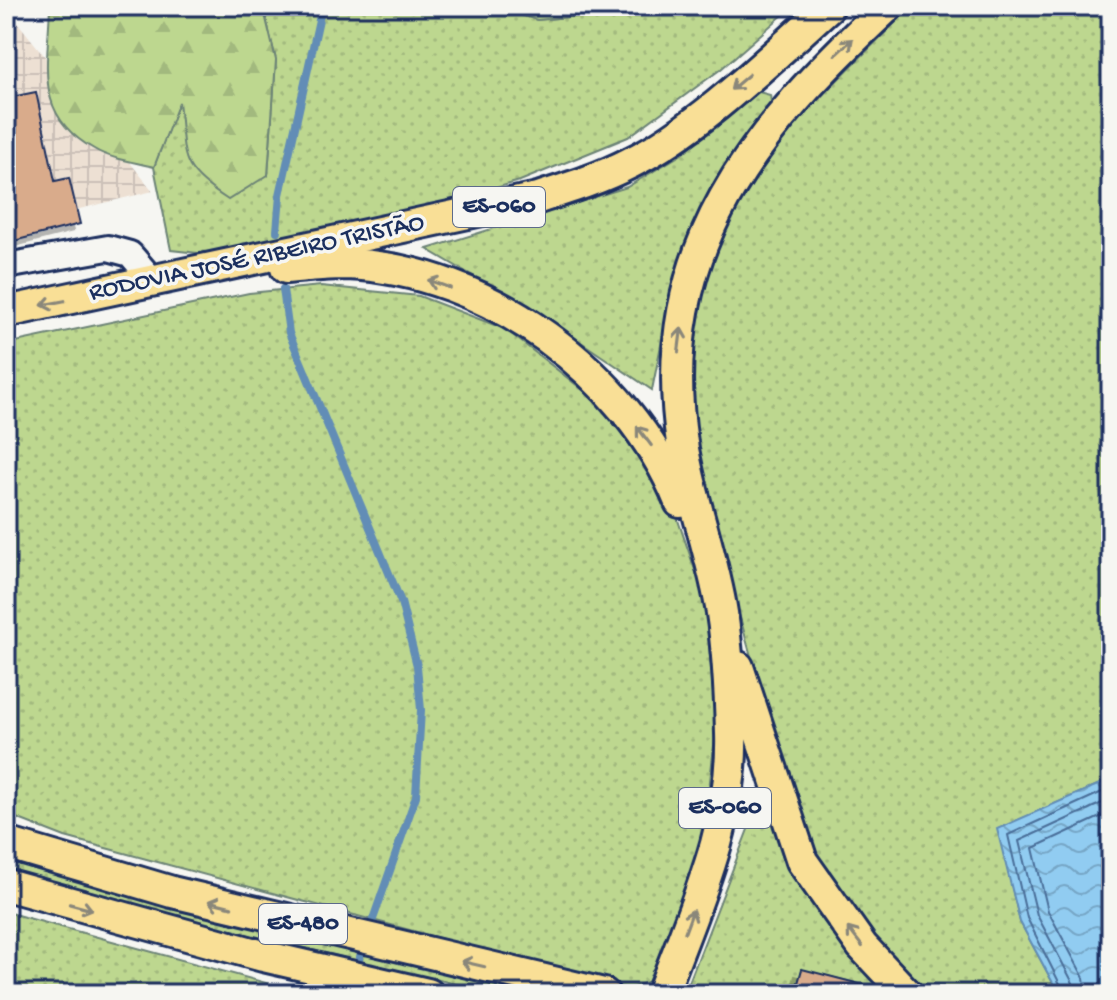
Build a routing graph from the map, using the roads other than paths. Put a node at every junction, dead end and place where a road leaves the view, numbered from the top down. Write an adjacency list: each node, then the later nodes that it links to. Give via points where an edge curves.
1 (829, 6): 4 (main road, RODOVIA JOSÉ RIBEIRO TRISTÃO / ES-060, one-way to 4, via 699,118 632,162 581,184)
2 (888, 6): 6 (main road, ES-060, one-way to 2, via 682,444 675,379 685,295 713,213 758,144 826,64)
3 (6, 266): 4 (lane, via 108,248 130,254)
4 (155, 283): 5 (main road, RODOVIA JOSÉ RIBEIRO TRISTÃO / ES-060, one-way to 5); 6 (main road, one-way to 4, via 665,463 588,371 516,318 422,277 348,264)
5 (6, 312)
6 (713, 582): 7 (main road, ES-060)
7 (721, 612): 12 (main road, ES-060, one-way to 7, via 717,844 729,786 731,734); 13 (main road, one-way to 7, via 862,946 802,861)
8 (6, 843): 11 (main road, ES-480, one-way to 8, via 172,892)
9 (6, 885): 10 (main road, ES-480, one-way to 10, via 263,956)
10 (428, 994)
11 (604, 994)
12 (662, 994)
13 (907, 994)

